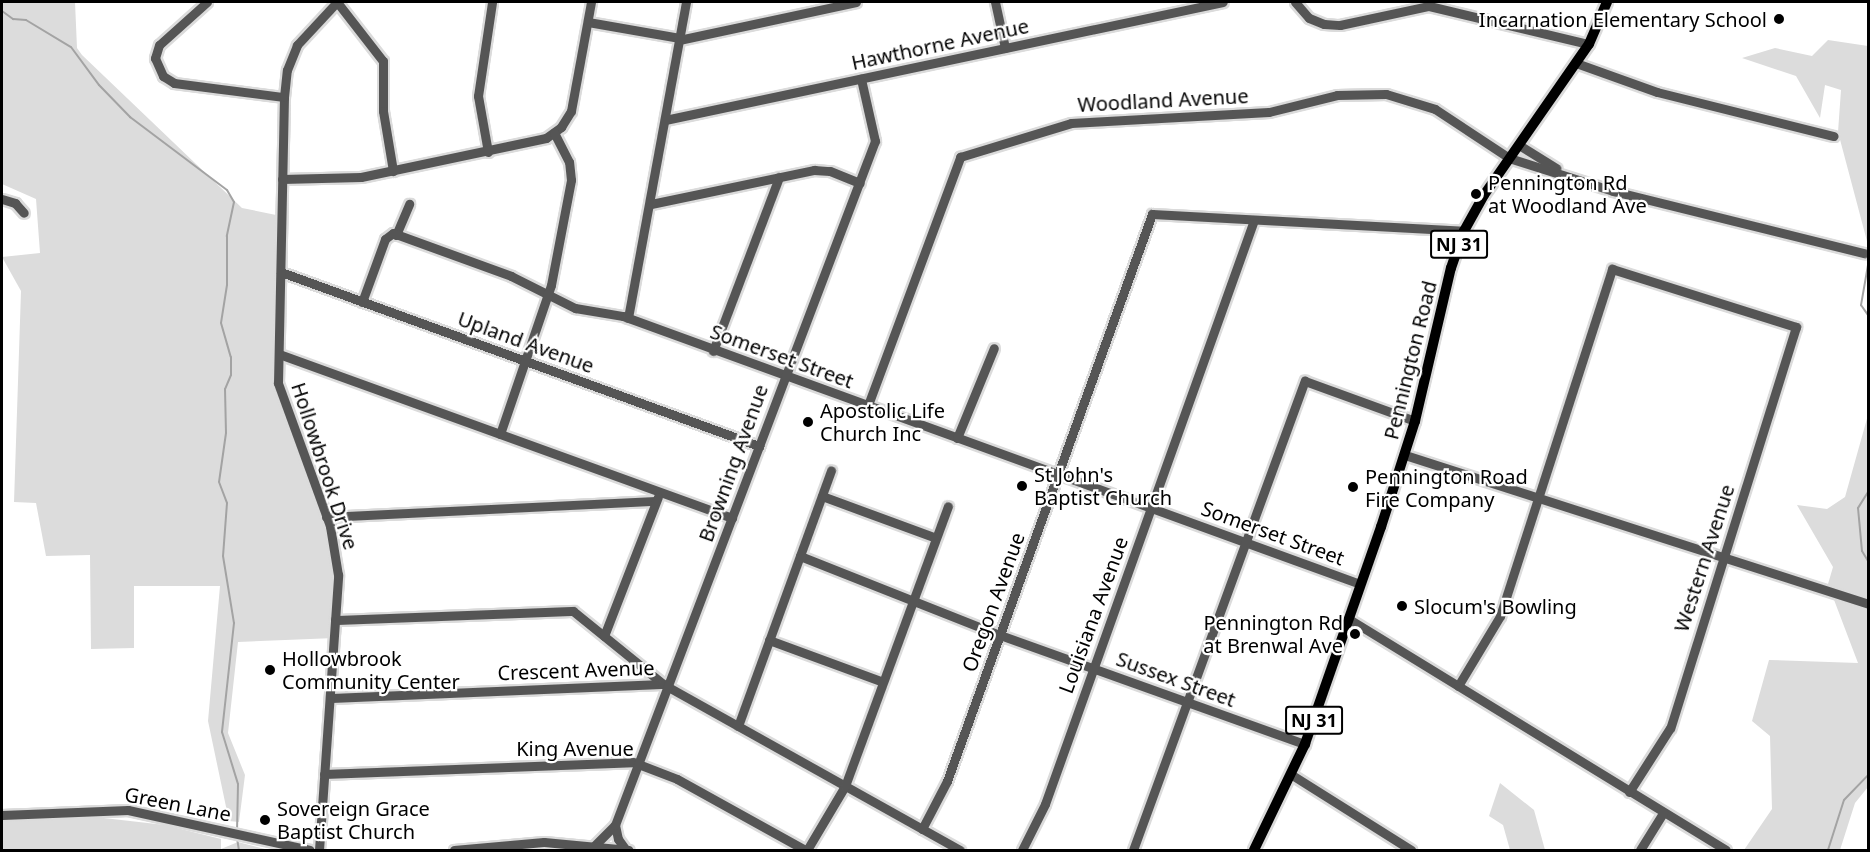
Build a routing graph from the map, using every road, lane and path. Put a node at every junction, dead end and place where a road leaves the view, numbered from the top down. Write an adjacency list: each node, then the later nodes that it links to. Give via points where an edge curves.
1 (207, 2): 19 (street, via 159,45 155,58 163,76 174,83)
2 (337, 2): 19 (street, Hollowbrook Drive, via 297,45 287,70); 26 (street, via 383,61 383,111)
3 (492, 2): 24 (street, via 478,96)
4 (591, 2): 13 (street)
5 (686, 2): 14 (street)
6 (856, 2): 14 (street)
7 (995, 2): 16 (street)
8 (1223, 2): 16 (street, Hawthorne Avenue)
9 (1295, 2): 12 (street, via 1314,20 1340,25)
10 (1388, 2): 12 (street)
11 (1607, 2): 15 (main road, Pennington Road / NJ 31)
12 (1390, 12): 15 (street, via 1415,7 1443,8)
13 (588, 22): 14 (street); 21 (street, via 573,103 567,120)
14 (679, 39): 20 (street)
15 (1589, 44): 17 (main road, Pennington Road / NJ 31)
16 (1005, 48): 18 (street, Hawthorne Avenue)
17 (1576, 63): 22 (street, via 1657,92); 23 (main road, Pennington Road / NJ 31)
18 (861, 79): 20 (street, Hawthorne Avenue); 30 (street, Browning Avenue, via 875,141)
19 (284, 97): 29 (street, Hollowbrook Drive)
20 (665, 120): 33 (street)
21 (554, 133): 24 (street, via 537,142); 40 (street, via 569,162 571,180)
22 (1834, 136)
23 (1519, 145): 25 (main road, Pennington Road / NJ 31); 27 (street)
24 (488, 152): 26 (street)
25 (1509, 158): 27 (street); 36 (main road, Pennington Road / NJ 31); 48 (street, Woodland Avenue, via 1436,109 1402,97 1370,92 1337,95 1269,112 1071,123 960,157)
26 (393, 171): 29 (street, via 347,178)
27 (1569, 176): 38 (street, via 1613,191)
28 (779, 177): 30 (street, via 822,170); 33 (street); 44 (street)
29 (282, 179): 39 (street, Hollowbrook Drive)
30 (860, 183): 47 (street, Browning Avenue)
31 (2, 199): 34 (street, via 15,203)
32 (409, 204): 37 (street)
33 (651, 204): 42 (street)
34 (24, 213)
35 (1254, 220): 36 (street); 55 (street, Oregon Avenue, via 1152,214); 60 (street, Louisiana Avenue)
36 (1464, 231): 49 (main road, Pennington Road / NJ 31, via 1451,268)
37 (396, 235): 40 (street, Somerset Street, via 511,276); 41 (street, via 385,239)
38 (1864, 253)
39 (281, 272): 41 (street, Upland Avenue); 45 (street, Hollowbrook Drive)
40 (547, 296): 42 (street, Somerset Street, via 575,308); 46 (street)
41 (362, 302): 46 (street, Upland Avenue)
42 (628, 318): 44 (street, Somerset Street)
43 (994, 348): 51 (street)
44 (713, 351): 47 (street, Somerset Street)
45 (279, 354): 50 (street); 61 (street, Hollowbrook Drive, via 280,393)
46 (526, 362): 50 (street); 52 (street, Upland Avenue)
47 (784, 377): 48 (street, Somerset Street); 52 (street, Browning Avenue)
48 (868, 405): 51 (street, Somerset Street)
49 (1415, 421): 53 (main road, Pennington Road / NJ 31); 64 (street, via 1305,381)
50 (500, 434): 56 (street)
51 (957, 438): 55 (street, Somerset Street)
52 (759, 446): 62 (street, Browning Avenue)
53 (1405, 455): 58 (street); 67 (main road, Pennington Road / NJ 31)
54 (831, 470): 57 (street)
55 (1058, 474): 60 (street, Somerset Street); 72 (street, Oregon Avenue)
56 (658, 496): 61 (street); 62 (street); 73 (street)
57 (822, 496): 63 (street); 65 (street)
58 (1538, 498): 66 (street); 66 (street, Western Avenue, via 1612,269 1796,327); 78 (street, via 1500,616)
59 (948, 506): 63 (street)
60 (1151, 508): 64 (street, Somerset Street); 75 (street, Louisiana Avenue)
61 (326, 517): 71 (street, Hollowbrook Drive, via 337,558)
62 (732, 518): 77 (street, Browning Avenue)
63 (936, 538): 68 (street)
64 (1244, 542): 67 (street, Somerset Street); 80 (street)
65 (800, 556): 68 (street, Sussex Street); 74 (street)
66 (1724, 557): 69 (street); 87 (street, Western Avenue, via 1670,728)
67 (1360, 584): 70 (main road, Pennington Road / NJ 31)
68 (914, 599): 72 (street, Sussex Street); 76 (street)
69 (1869, 604)
70 (1349, 619): 78 (street); 82 (main road, Pennington Road / NJ 31)
71 (335, 620): 73 (street, via 573,610); 79 (street, Hollowbrook Drive)
72 (1000, 635): 75 (street, Sussex Street); 91 (street, Oregon Avenue, via 947,781)
73 (604, 636): 77 (street)
74 (769, 640): 76 (street); 81 (street)
75 (1094, 669): 80 (street, Sussex Street); 100 (street, Louisiana Avenue, via 1046,804)
76 (884, 682): 86 (street)
77 (665, 685): 79 (street, Crescent Avenue); 81 (street, Crescent Avenue); 83 (street, Browning Avenue)
78 (1458, 686): 87 (street)
79 (330, 698): 84 (street, Hollowbrook Drive)
80 (1187, 702): 82 (street, Sussex Street); 101 (street)
81 (738, 726): 86 (street, Crescent Avenue)
82 (1305, 744): 85 (main road, Pennington Road / NJ 31)
83 (639, 764): 84 (street, King Avenue); 90 (street, Browning Avenue); 98 (street, King Avenue, via 677,779)
84 (324, 774): 95 (street, Hollowbrook Drive)
85 (1292, 776): 102 (main road, Pennington Road / NJ 31); 103 (street)
86 (845, 786): 91 (street, Crescent Avenue); 98 (street)
87 (1629, 792): 88 (street)
88 (1663, 813): 104 (street); 105 (street)
89 (2, 814): 94 (street, Green Lane, via 128,810)
90 (615, 825): 92 (street); 97 (street, via 618,839)
91 (922, 830): 99 (street, Crescent Avenue)
92 (601, 848): 93 (street); 96 (street, via 544,842)
93 (614, 849): 97 (street)
94 (310, 850)
95 (319, 850)
96 (454, 850)
97 (628, 850)
98 (806, 850)
99 (960, 850)
100 (1022, 850)
101 (1133, 850)
102 (1254, 850)
103 (1411, 850)
104 (1640, 850)
105 (1726, 850)

